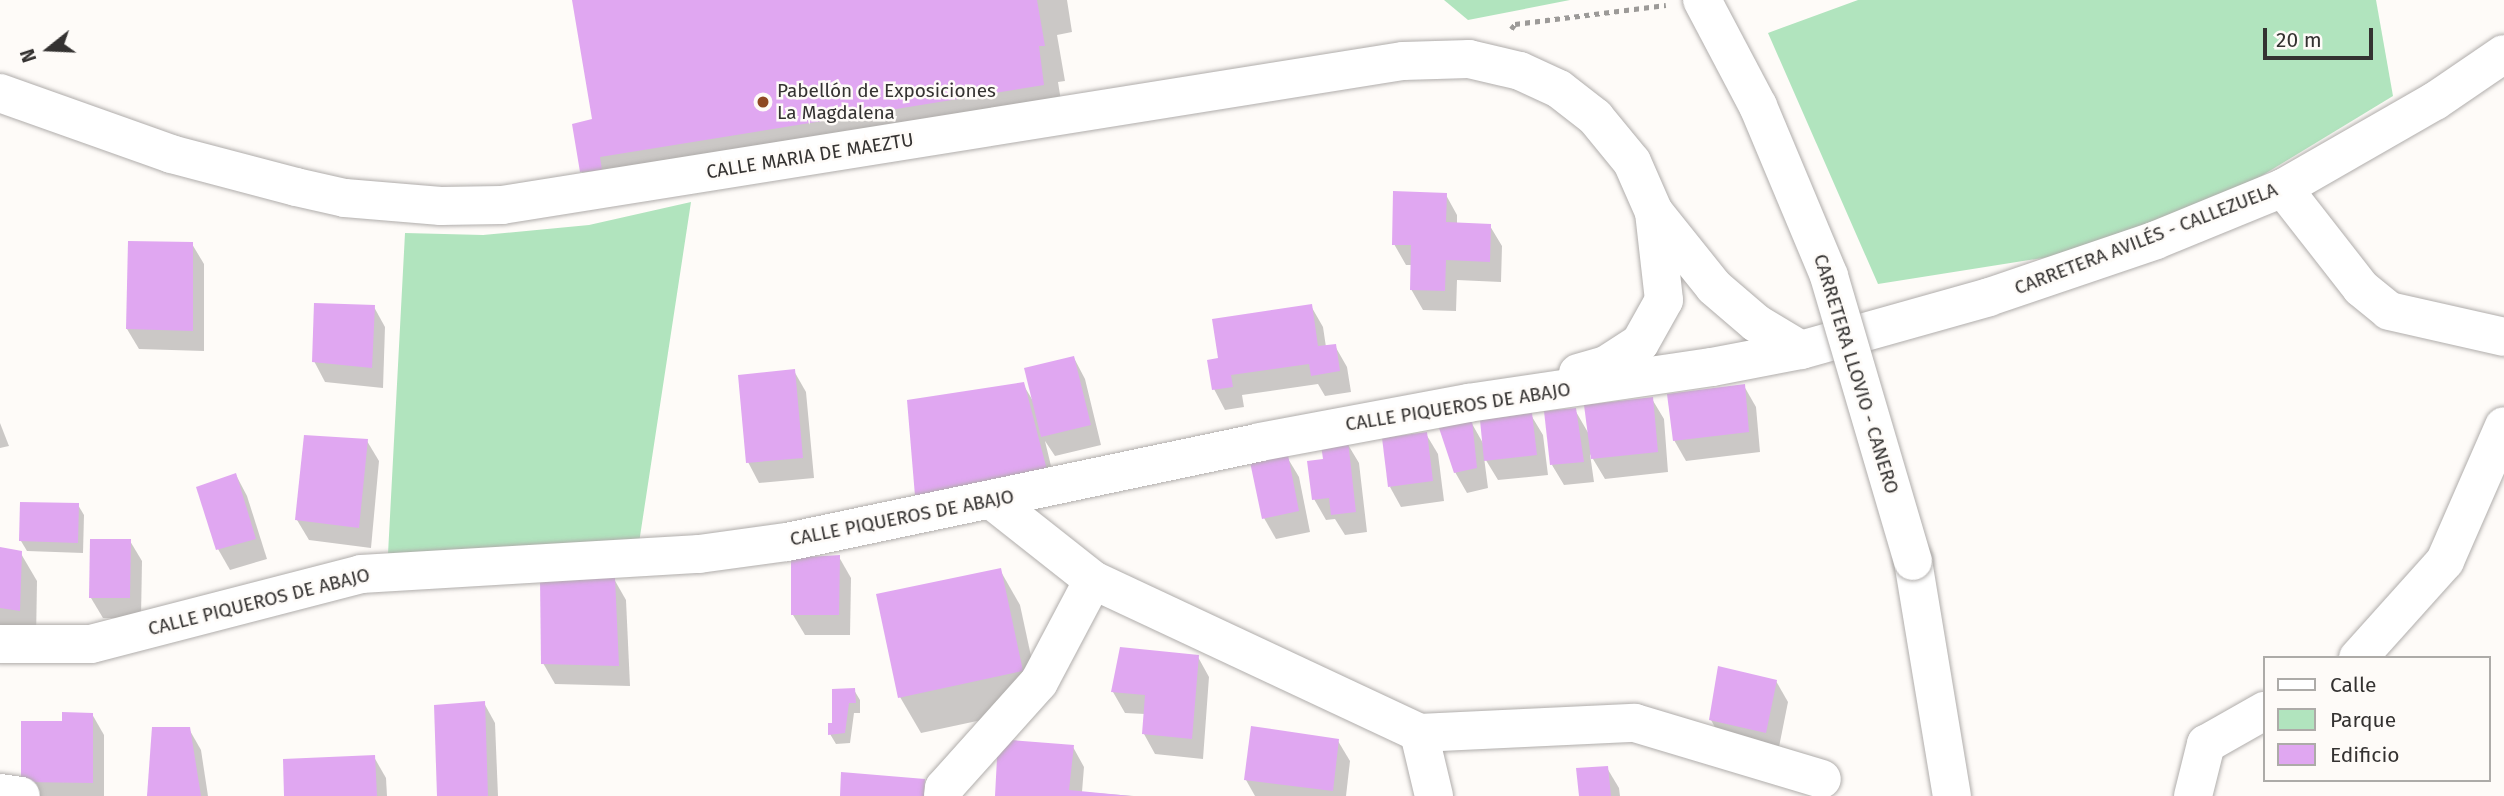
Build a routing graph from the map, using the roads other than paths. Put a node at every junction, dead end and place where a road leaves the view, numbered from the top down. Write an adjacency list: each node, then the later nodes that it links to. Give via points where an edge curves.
1 (1687, 2): 21 (main road, CARRETERA LLOVIO - CANERO, bridge, via 1758,106 1829,276 1913,561)
2 (2504, 54): 4 (main road, CARRETERA AVILÉS - CALLEZUELA, via 2435,101)
3 (0, 93): 5 (main road, CALLE MARIA DE MAEZTU, via 171,154 345,198 441,206 502,205 1403,61 1469,59 1520,71 1559,89 1595,117 1632,162)
4 (2283, 188): 6 (main road, via 2361,288 2389,311); 7 (main road, CARRETERA AVILÉS - CALLEZUELA, via 2156,240 1989,297)
5 (1654, 212): 7 (main road, CALLE MARIA DE MAEZTU, via 1723,295 1756,323); 8 (main road, via 1664,300 1640,343 1606,365)
6 (2504, 337)
7 (1801, 350): 8 (main road, CALLE PIQUEROS DE ABAJO, via 1712,368)
8 (1468, 403): 10 (main road, CALLE PIQUEROS DE ABAJO)
9 (2504, 426): 13 (main road, via 2445,561)
10 (993, 500): 11 (main road); 12 (main road, CALLE PIQUEROS DE ABAJO, via 787,542 699,554 362,574 91,644)
11 (1093, 580): 15 (main road); 19 (main road, via 1039,682 944,788)
12 (0, 644)
13 (2360, 656)
14 (2262, 712): 22 (main road, via 2206,744)
15 (1419, 733): 16 (main road, via 1635,723); 20 (main road)
16 (1822, 779)
17 (0, 793): 18 (main road)
18 (21, 796)
19 (943, 796)
20 (1434, 796)
21 (1952, 796)
22 (2193, 796)

